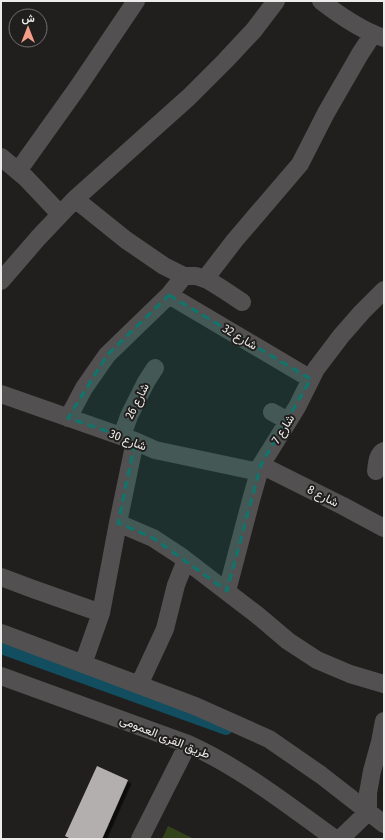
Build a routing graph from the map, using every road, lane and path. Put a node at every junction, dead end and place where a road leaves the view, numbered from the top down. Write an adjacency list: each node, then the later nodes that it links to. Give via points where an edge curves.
1 (136, 1): 6 (street)
2 (276, 1): 7 (street, via 254,30 188,97)
3 (321, 1): 4 (street)
4 (378, 36): 10 (street, via 360,54 300,164)
5 (1, 156): 6 (street)
6 (18, 171): 8 (street)
7 (75, 199): 8 (street); 9 (street, via 126,240 164,266)
8 (60, 214): 11 (street)
9 (184, 276): 10 (street); 13 (street)
10 (205, 279): 14 (street)
11 (1, 281)
12 (384, 290): 16 (street, شارع 7, via 341,336)
13 (169, 294): 16 (street, شارع 32); 19 (street, via 107,355 84,388)
14 (242, 302)
15 (155, 368): 21 (street, شارع 26, via 128,416)
16 (311, 379): 20 (street, شارع 7)
17 (1, 394): 19 (street, شارع 30)
18 (272, 412): 20 (street)
19 (68, 418): 21 (street, شارع 30)
20 (288, 421): 23 (street, شارع 7)
21 (128, 438): 23 (street, شارع 30, via 155,450); 25 (street, شارع 26)
22 (384, 451): 24 (street, via 380,453)
23 (260, 468): 26 (street, شارع 8); 29 (street, شارع 7)
24 (376, 471)
25 (118, 523): 27 (street, via 153,538); 30 (street, شارع 26)
26 (384, 528)
27 (186, 560): 29 (street); 35 (street, via 176,585 165,629)
28 (1, 576): 30 (street)
29 (226, 591): 34 (street, via 288,642 317,660 350,674)
30 (101, 614): 32 (street, شارع 26)
31 (1, 633): 32 (street)
32 (83, 664): 35 (street)
33 (1, 676): 37 (street, طريق القرى العمومى)
34 (384, 684)
35 (139, 685): 38 (street, via 195,706 269,739 321,775)
36 (384, 721): 38 (street, via 372,771)
37 (188, 744): 40 (street, طريق القرى العمومى, via 235,769); 41 (street)
38 (366, 814): 39 (street); 40 (street)
39 (384, 824)
40 (340, 838)
41 (140, 839)

